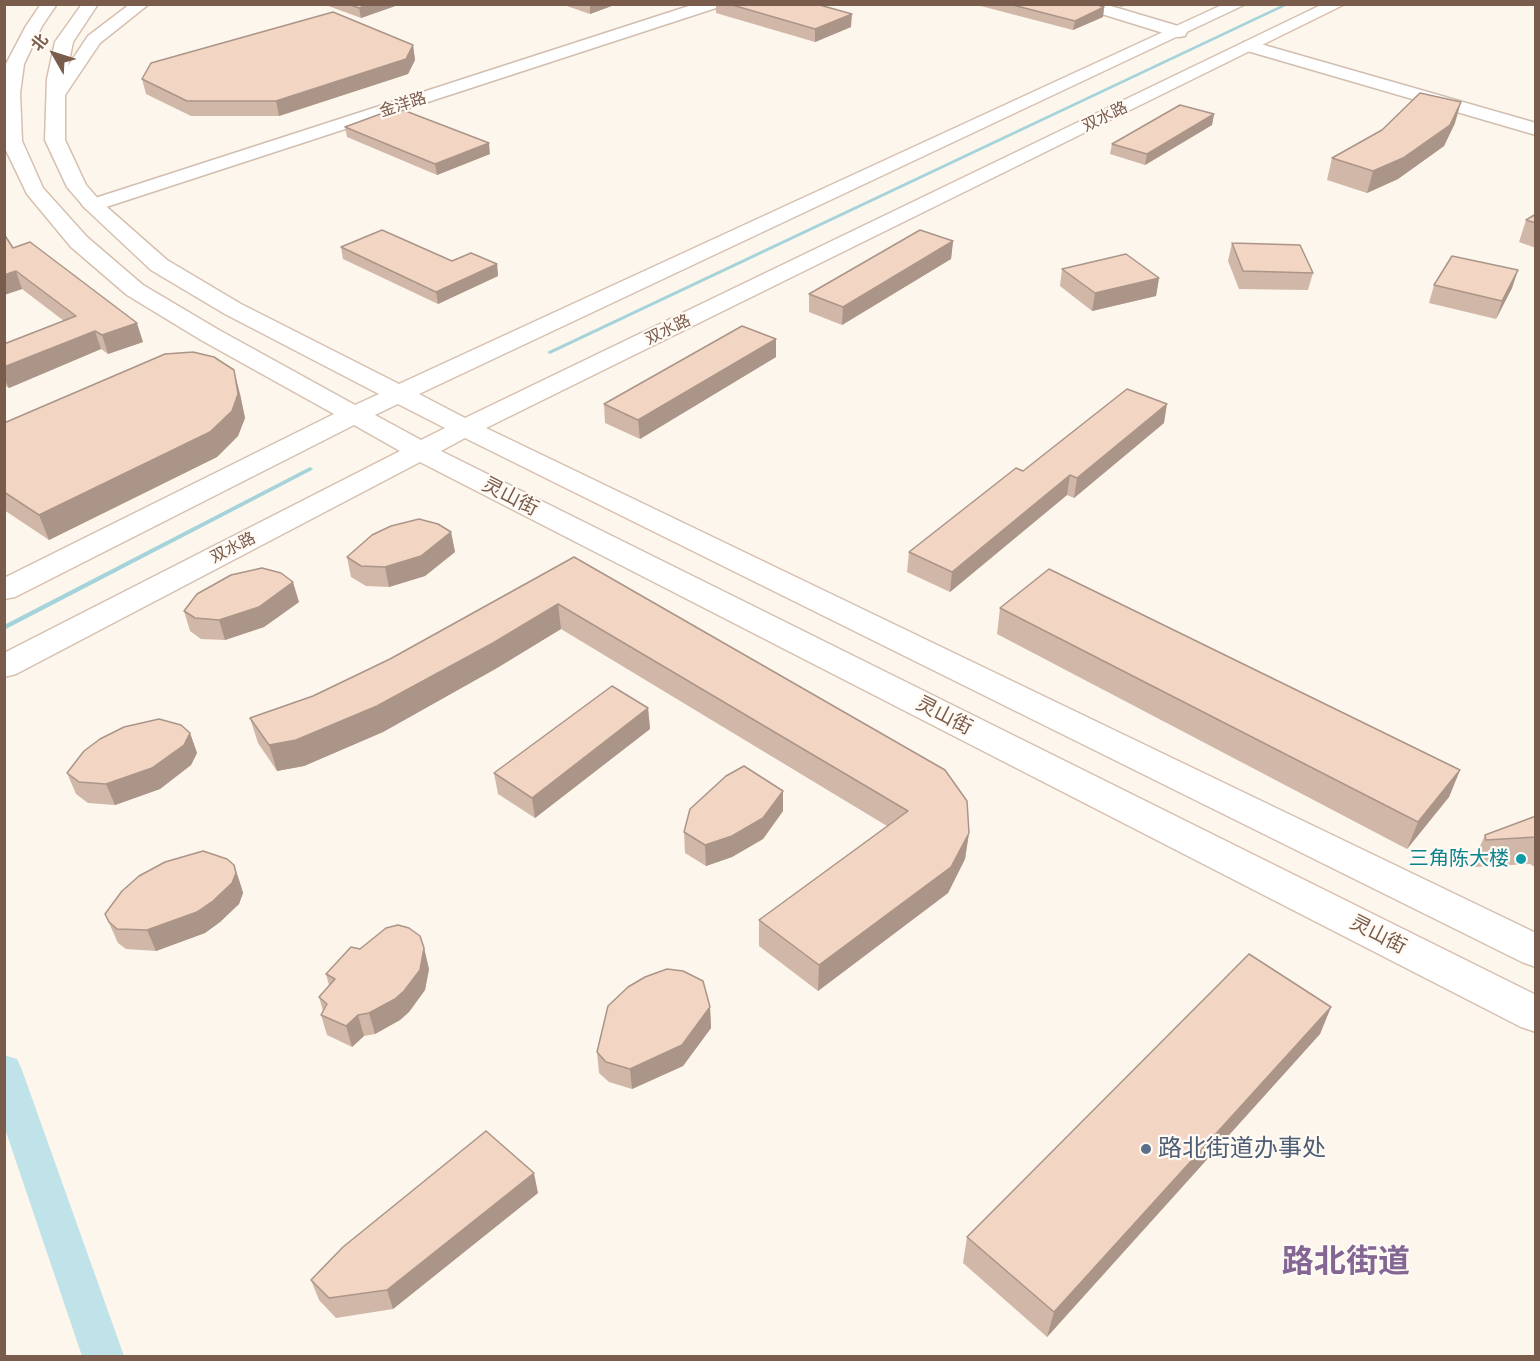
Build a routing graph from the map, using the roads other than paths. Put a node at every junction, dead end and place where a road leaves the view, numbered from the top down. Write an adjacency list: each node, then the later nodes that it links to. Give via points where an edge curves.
1 (49, 4): 10 (main road, 灵山街)
2 (90, 4): 11 (main road, via 64,42)
3 (141, 4): 11 (main road, via 94,40)
4 (713, 4): 13 (main road, 金洋路)
5 (1085, 4): 8 (main road)
6 (1238, 4): 8 (main road)
7 (1337, 4): 9 (main road, 双水路)
8 (1179, 32): 14 (main road)
9 (1250, 46): 12 (main road); 16 (main road, 双水路)
10 (10, 56): 15 (main road, 灵山街, via 12,141 34,190 79,243 135,290)
11 (56, 97): 13 (main road, via 55,140 77,187)
12 (1536, 129)
13 (93, 205): 14 (main road, via 159,265 233,309)
14 (399, 394): 15 (main road); 16 (main road)
15 (354, 415): 17 (main road, 灵山街); 18 (main road)
16 (465, 428): 17 (main road, 双水路); 20 (main road)
17 (420, 451): 19 (main road, 双水路); 21 (main road, 灵山街)
18 (4, 590)
19 (6, 666)
20 (1536, 951)
21 (1536, 1014)

